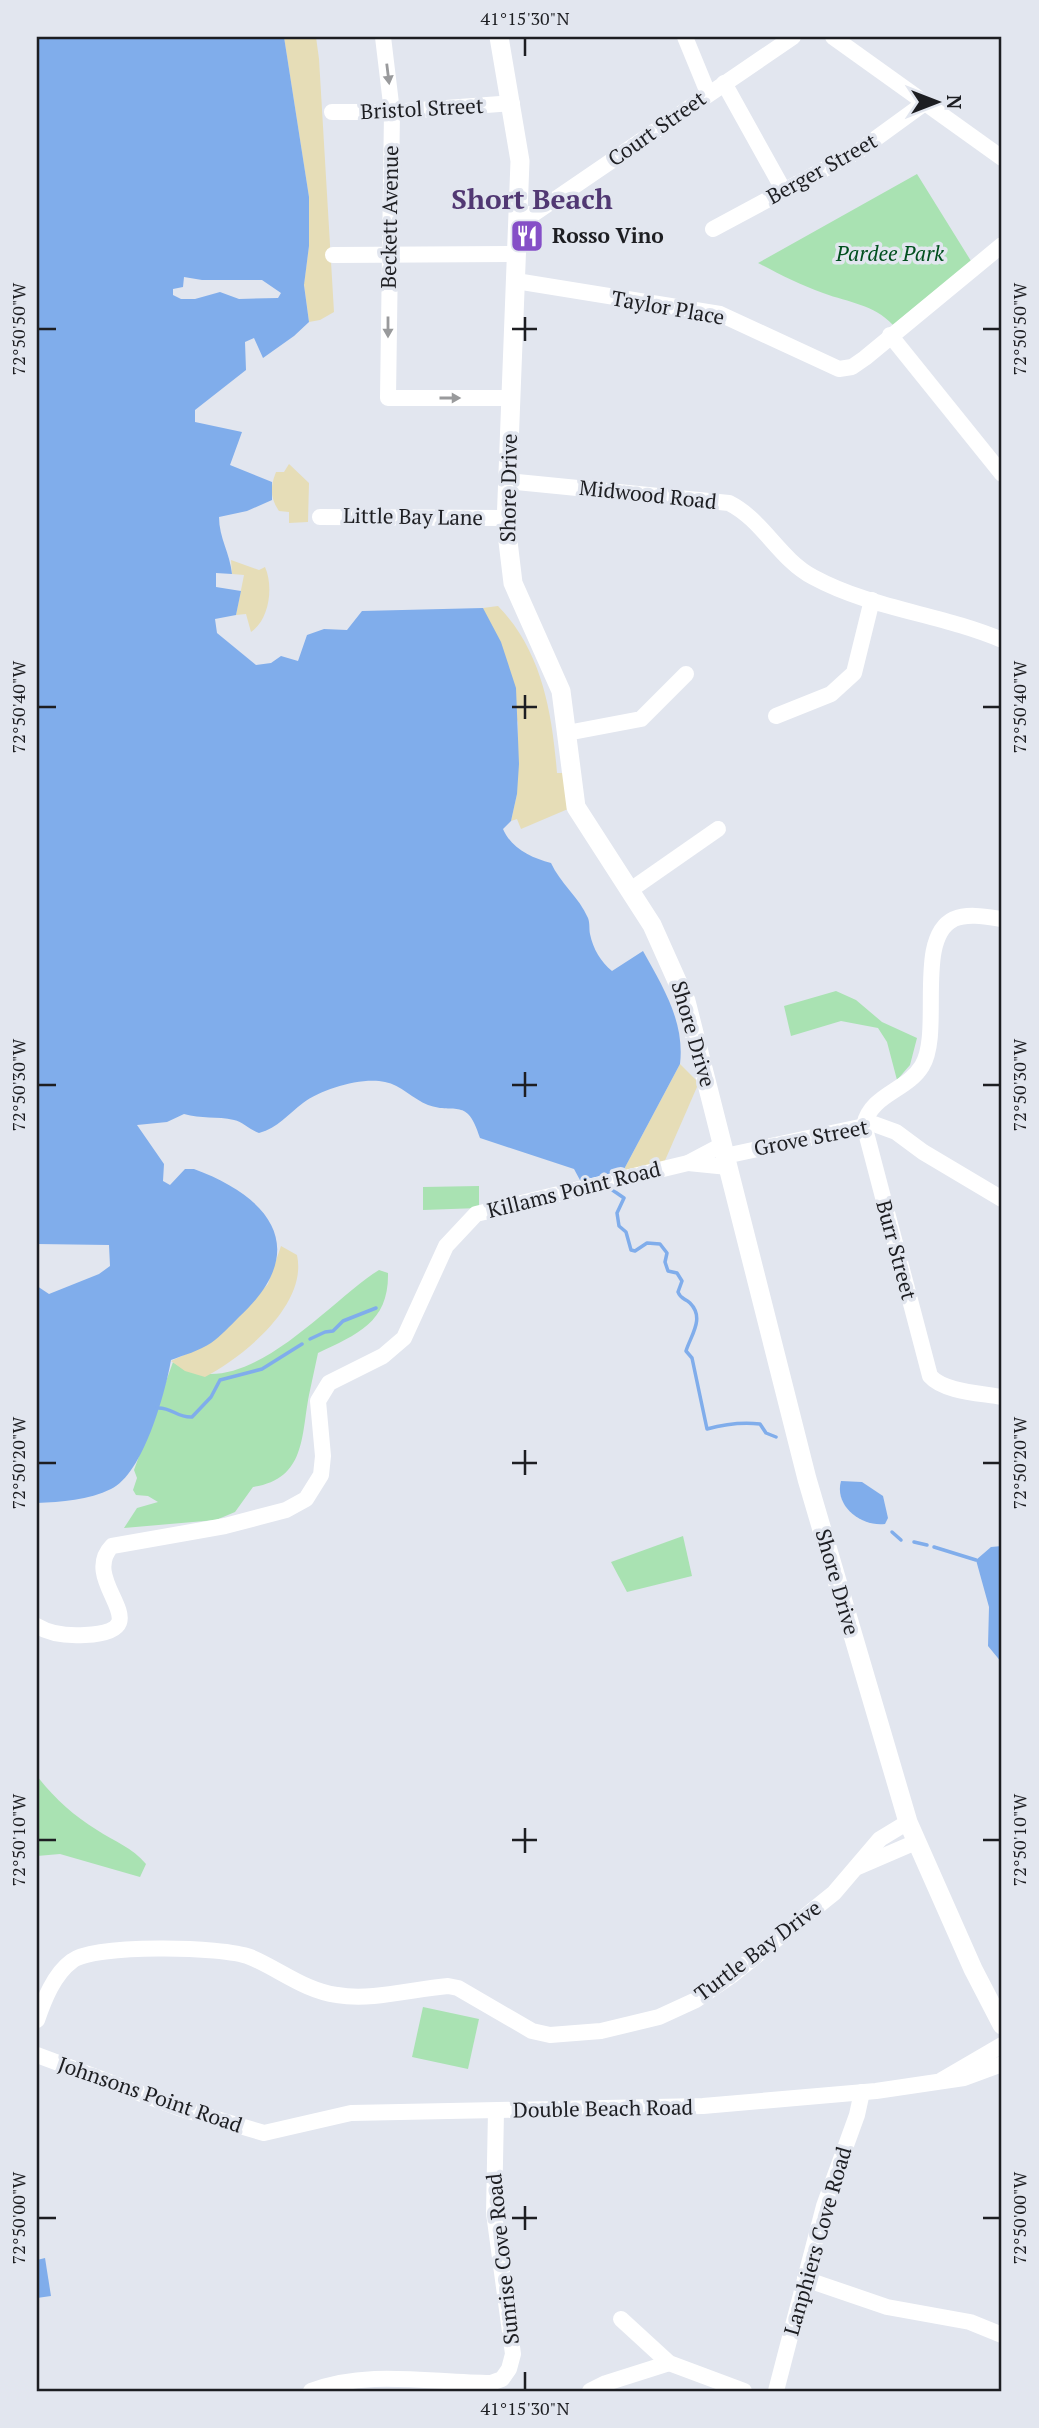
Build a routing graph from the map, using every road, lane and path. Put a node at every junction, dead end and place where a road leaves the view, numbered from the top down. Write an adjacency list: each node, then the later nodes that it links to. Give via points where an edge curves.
1 (383, 37): 11 (street, Beckett Avenue, one-way to 11)
2 (499, 37): 9 (main road, Shore Drive)
3 (685, 37): 7 (street)
4 (793, 37): 6 (street, Court Street)
5 (833, 37): 8 (street)
6 (724, 83): 7 (street, Court Street); 13 (street)
7 (708, 93): 14 (street, Court Street, via 535,213)
8 (926, 102): 12 (street); 13 (street, Berger Street, via 860,150)
9 (512, 103): 11 (street, Bristol Street); 14 (main road, Shore Drive, via 520,161)
10 (332, 112): 11 (street, Bristol Street)
11 (392, 112): 17 (street, Beckett Avenue)
12 (1002, 158)
13 (784, 191): 15 (street, Berger Street)
14 (519, 216): 18 (main road, Shore Drive)
15 (713, 229)
16 (997, 249): 20 (street); 22 (street)
17 (389, 254): 18 (street); 19 (street); 23 (street, Beckett Avenue, one-way to 23, via 388,398)
18 (517, 254): 21 (main road, Shore Drive)
19 (333, 255)
20 (1002, 266)
21 (516, 281): 22 (street, Taylor Place, via 720,314 829,366 852,368); 23 (main road, Shore Drive)
22 (890, 335): 24 (street)
23 (511, 398): 25 (main road, Shore Drive)
24 (1002, 474)
25 (507, 481): 27 (main road, Shore Drive); 28 (street, Midwood Road, via 729,503 743,510 810,576)
26 (320, 517): 27 (street, Little Bay Lane)
27 (506, 518): 32 (main road, Shore Drive, via 513,583 557,676)
28 (872, 600): 29 (street, Midwood Road); 31 (street, via 854,673 831,694)
29 (1002, 640)
30 (686, 674): 32 (street, via 641,719)
31 (776, 716)
32 (567, 733): 34 (main road, Shore Drive, via 578,812)
33 (718, 829): 34 (street)
34 (629, 891): 37 (main road, Shore Drive, via 658,936 680,985)
35 (1002, 919): 36 (street, via 955,918 943,927 931,973 929,1047 924,1064 913,1078 871,1107)
36 (864, 1125): 37 (street, Grove Street); 38 (street, Grove Street, via 881,1125 896,1132); 39 (street, Burr Street, via 930,1376 948,1386)
37 (725, 1156): 40 (street, Killams Point Road, via 476,1214 446,1246 404,1338 383,1356 329,1383 323,1391 318,1413 321,1475 306,1499 286,1510 225,1527 113,1546 103,1555 101,1567 119,1605 115,1627 81,1635); 41 (main road, Shore Drive, via 807,1479)
38 (1002, 1199)
39 (1002, 1397)
40 (37, 1626)
41 (908, 1822): 42 (main road, Shore Drive); 43 (street, Turtle Bay Drive, via 880,1839)
42 (916, 1842): 43 (street, Turtle Bay Drive); 45 (main road, Shore Drive)
43 (858, 1867): 44 (street, Turtle Bay Drive, via 807,1916 696,2000 659,2017 601,2031 566,2035 532,2031 468,1992 448,1986 339,1996 308,1987 248,1956 211,1950 84,1954 58,1977)
44 (37, 2020)
45 (1002, 2025)
46 (1002, 2045): 49 (street, Double Beach Road)
47 (37, 2055): 52 (street, Johnsons Point Road, via 179,2108)
48 (1002, 2064): 49 (street, Double Beach Road, via 964,2078)
49 (942, 2080): 50 (street, Double Beach Road)
50 (862, 2092): 51 (street, Double Beach Road, via 703,2106); 53 (street, Lanphiers Cove Road)
51 (496, 2111): 52 (street, Double Beach Road, via 351,2113); 57 (street, Sunrise Cove Road, via 494,2213 512,2341 509,2369 502,2379 491,2383 339,2380)
52 (264, 2133)
53 (805, 2279): 55 (street, via 887,2307 970,2322); 60 (street, Lanphiers Cove Road)
54 (621, 2319): 56 (street)
55 (1002, 2335)
56 (669, 2363): 58 (street); 59 (street)
57 (311, 2391)
58 (590, 2391)
59 (744, 2391)
60 (776, 2391)

